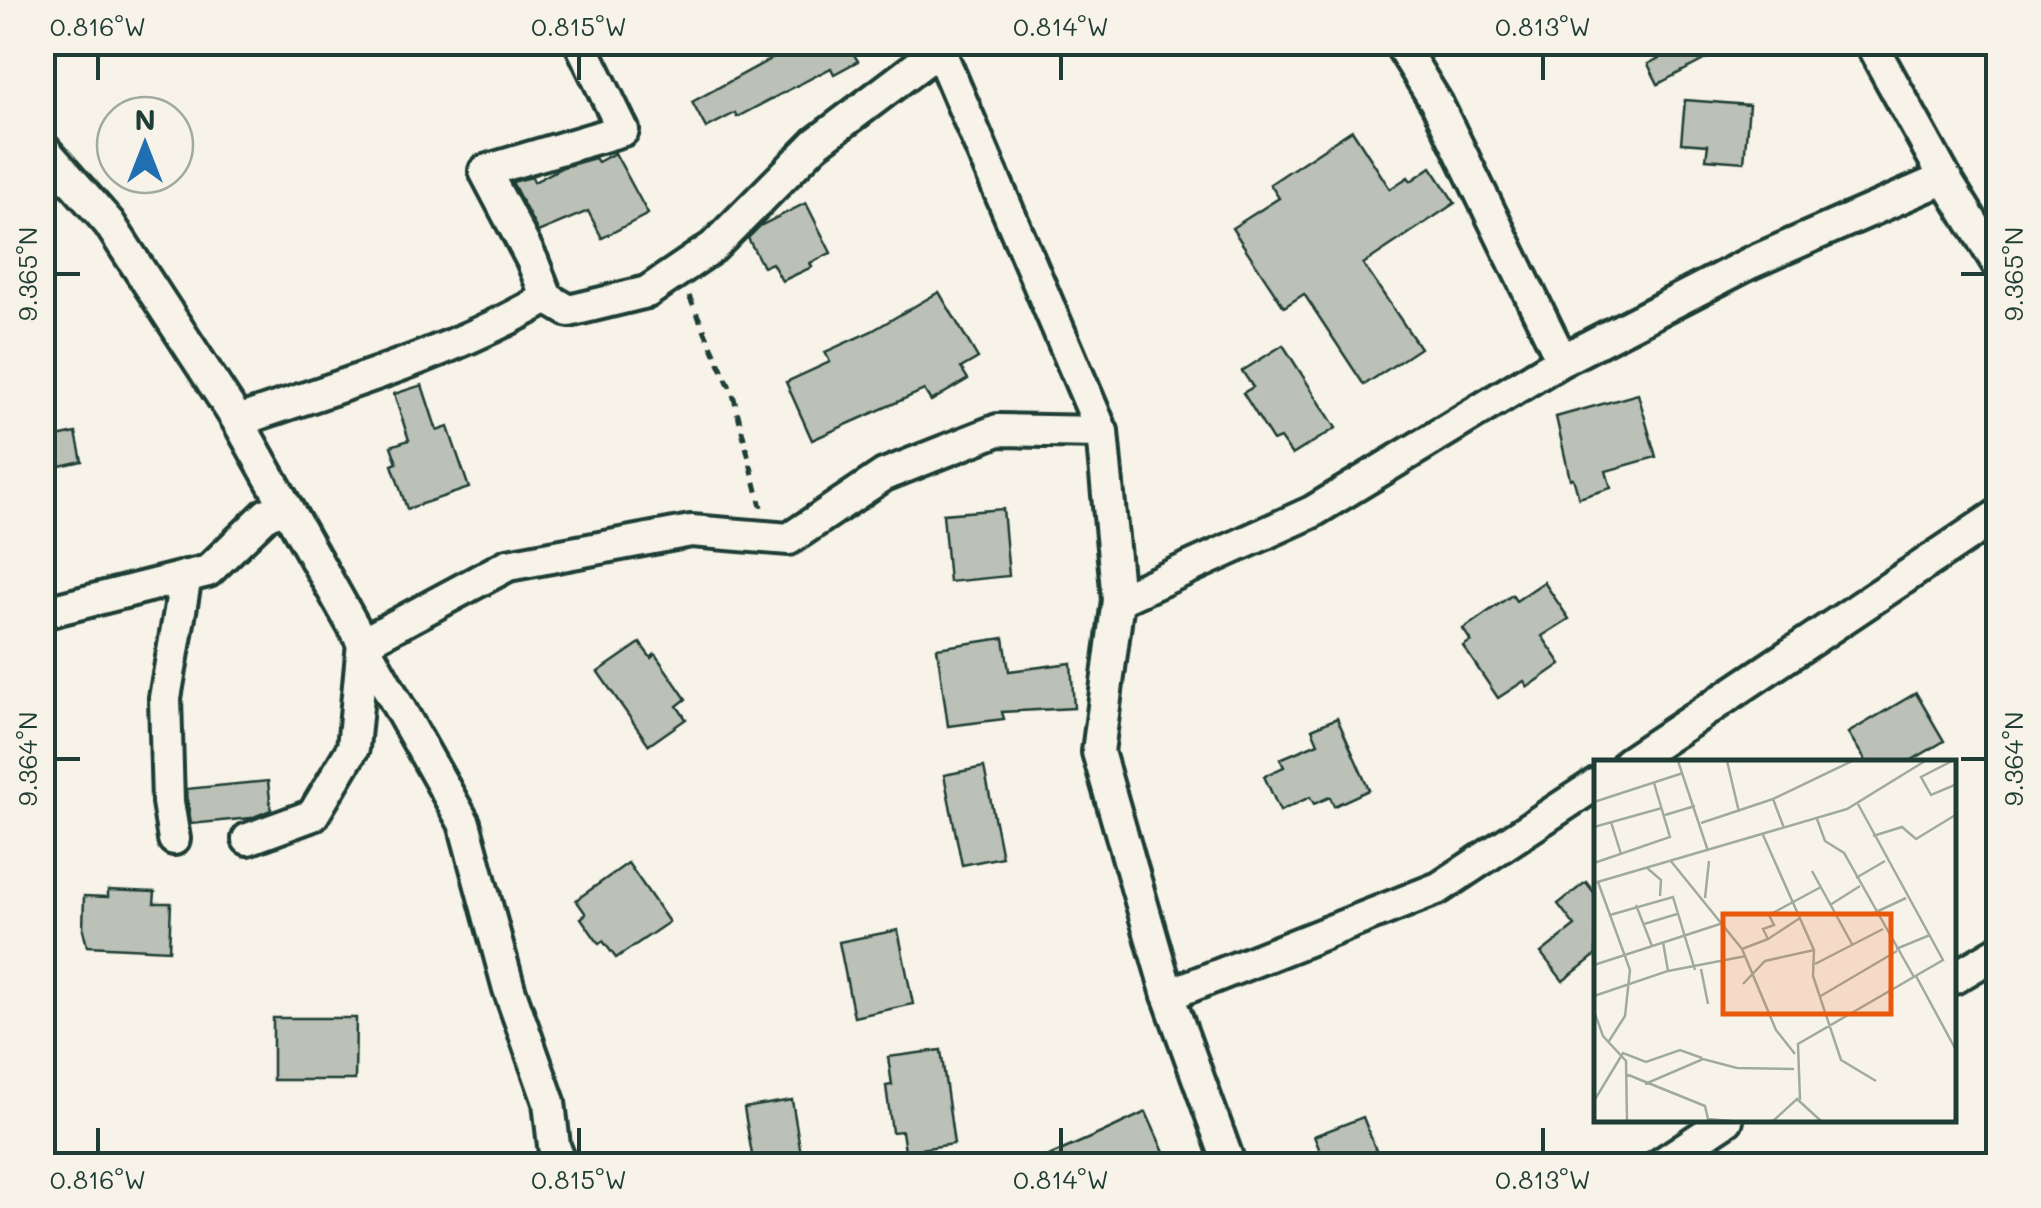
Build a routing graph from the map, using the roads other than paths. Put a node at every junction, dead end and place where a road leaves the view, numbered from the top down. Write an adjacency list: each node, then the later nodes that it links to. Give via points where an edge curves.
1 (580, 42): 8 (street, via 623,130 485,171)
2 (1399, 42): 9 (street, via 1437,104)
3 (1870, 42): 6 (street)
4 (937, 46): 8 (street, via 816,143 713,248 647,292 569,311); 11 (street)
5 (42, 147): 10 (street, via 109,223)
6 (1945, 178): 7 (street); 9 (street, via 1750,264)
7 (1998, 264)
8 (546, 298): 10 (street, via 415,360)
9 (1562, 360): 15 (street, via 1312,512)
10 (238, 420): 12 (street)
11 (1102, 432): 15 (street); 17 (street, via 998,430 884,475 789,539 690,531 508,564)
12 (285, 508): 14 (street, via 267,514 208,571); 17 (street)
13 (1998, 516): 18 (street)
14 (186, 576): 16 (street); 21 (street, via 165,698)
15 (1118, 600): 24 (street, via 1098,752)
16 (42, 613)
17 (363, 643): 20 (street, via 354,748 314,815); 26 (street, via 464,823)
18 (1632, 760)
19 (1594, 785): 24 (street, via 1438,888)
20 (248, 838)
21 (174, 839)
22 (1998, 952): 23 (street)
23 (1956, 977)
24 (1168, 995): 27 (street)
25 (1722, 1123): 28 (street)
26 (562, 1166)
27 (1230, 1166)
28 (1658, 1166)

